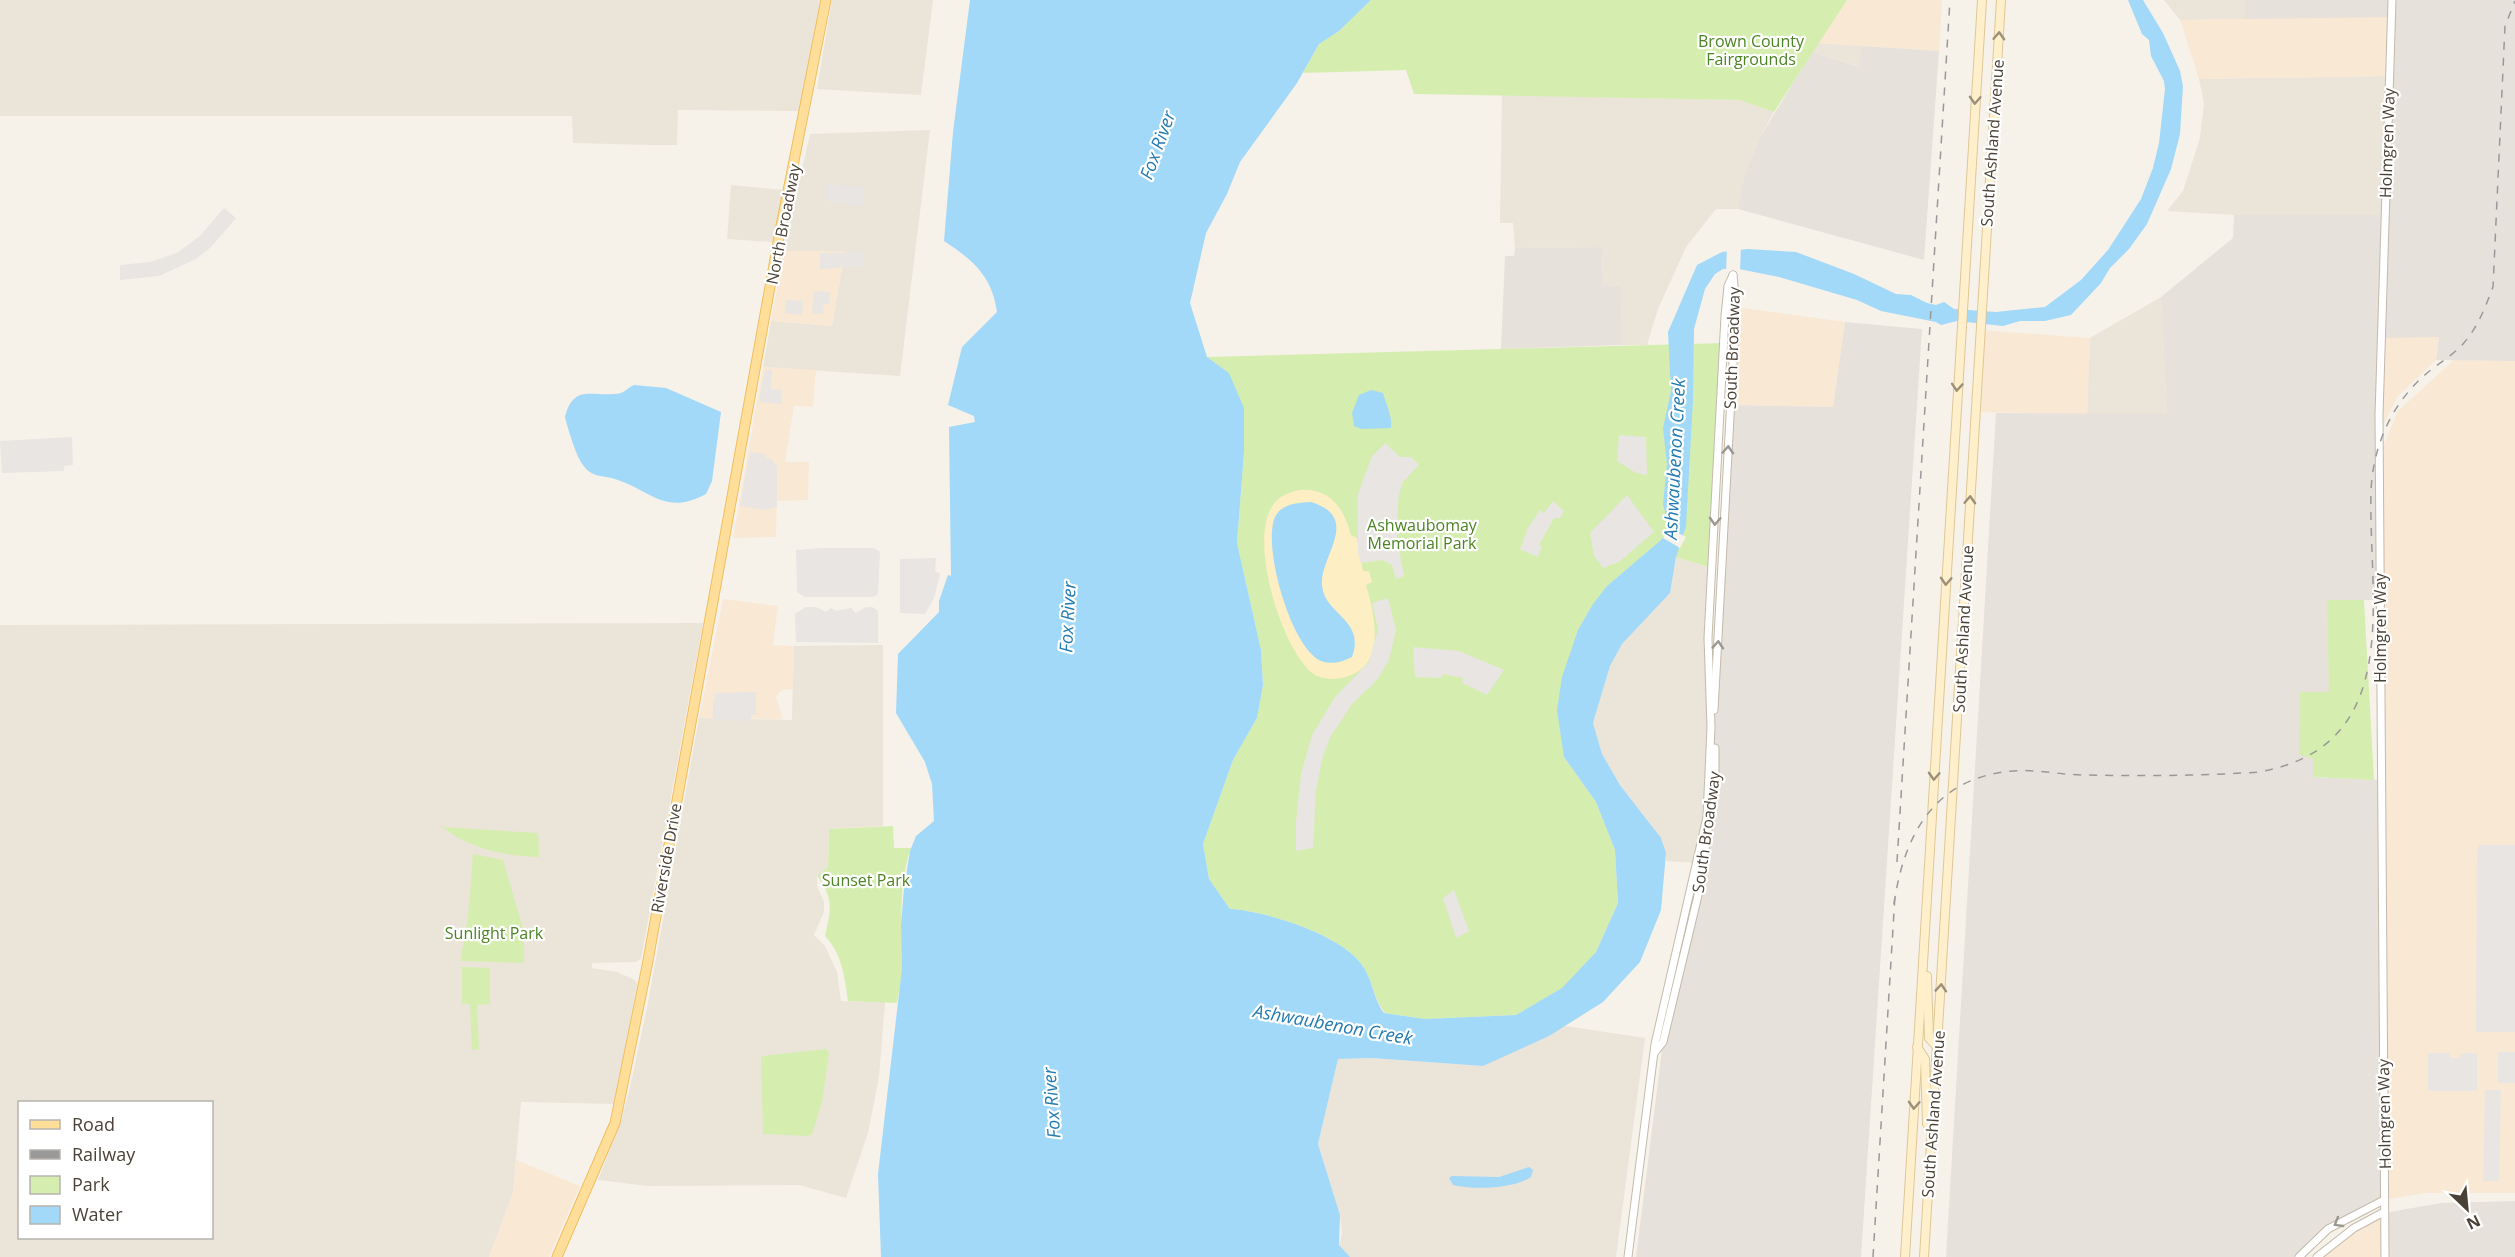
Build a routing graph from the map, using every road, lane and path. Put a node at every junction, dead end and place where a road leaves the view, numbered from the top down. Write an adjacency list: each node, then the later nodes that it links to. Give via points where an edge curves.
1 (826, 0): 5 (main road, North Broadway)
2 (1982, 0): 6 (main road, South Ashland Avenue, one-way to 6)
3 (2001, 0): 8 (main road, South Ashland Avenue, one-way to 3)
4 (2391, 0): 11 (street, Holmgren Way, via 2379,403)
5 (741, 448): 13 (main road, Riverside Drive, via 615,1123)
6 (1923, 957): 7 (main road, South Ashland Avenue); 8 (main road, via 1929,1038)
7 (1917, 1047): 10 (main road, via 1925,1059); 15 (main road, South Ashland Avenue, one-way to 15)
8 (1937, 1047): 10 (main road, South Ashland Avenue)
9 (1655, 1052): 9 (street, South Broadway, one-way to 9, via 1664,1042 1700,887 1714,784 1714,689 1736,307 1733,275 1726,306 1708,638 1711,727 1707,817); 14 (street, South Broadway)
10 (1929, 1160): 16 (main road, South Ashland Avenue)
11 (2384, 1200): 12 (street, Holmgren Way); 17 (street, one-way to 17, via 2328,1229)
12 (2384, 1212): 18 (street, via 2354,1228); 19 (street, Holmgren Way)
13 (557, 1257)
14 (1628, 1257)
15 (1905, 1257)
16 (1924, 1257)
17 (2300, 1257)
18 (2317, 1257)
19 (2385, 1257)

